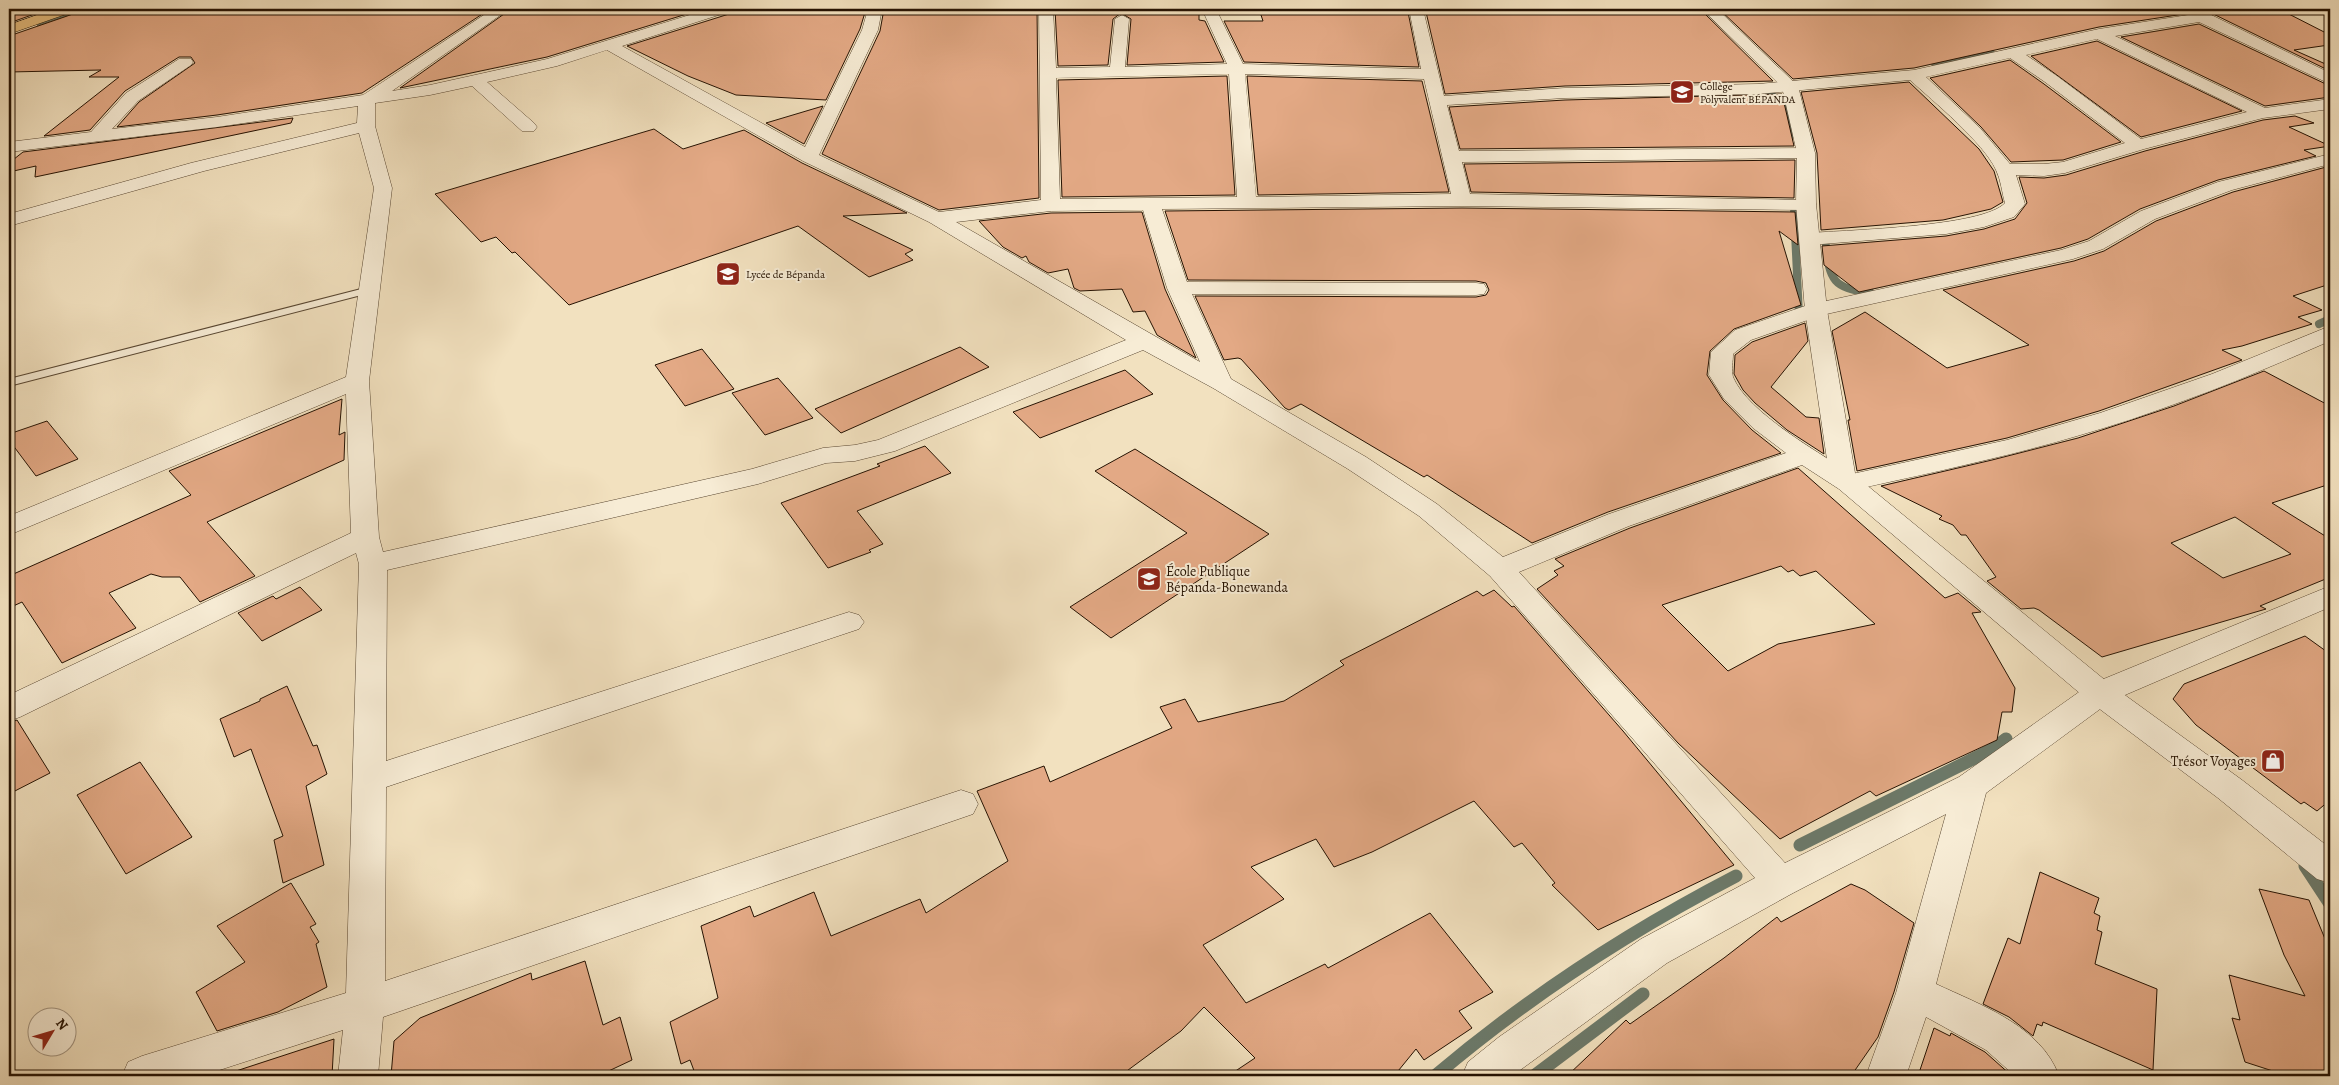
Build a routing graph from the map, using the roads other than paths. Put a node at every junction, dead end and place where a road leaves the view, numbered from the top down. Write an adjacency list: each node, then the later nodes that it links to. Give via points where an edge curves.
1 (39, 9): 12 (main road)
2 (67, 9): 13 (main road)
3 (502, 9): 26 (street)
4 (723, 9): 15 (street)
5 (875, 9): 36 (street, via 870,30)
6 (1046, 9): 20 (street)
7 (1209, 9): 18 (street)
8 (1416, 9): 21 (street)
9 (1709, 9): 25 (street)
10 (2195, 13): 14 (street); 23 (street)
11 (1122, 19): 19 (street)
12 (9, 20)
13 (9, 30)
14 (2099, 34): 16 (street); 29 (street)
15 (609, 46): 24 (street); 36 (street)
16 (2012, 53): 22 (street); 33 (street)
17 (185, 62): 32 (street, via 132,97)
18 (1237, 69): 19 (street); 21 (street); 41 (street)
19 (1116, 72): 20 (street)
20 (1048, 73): 43 (street)
21 (1431, 74): 27 (street)
22 (1914, 76): 25 (street); 39 (street, via 1946,103)
23 (2330, 79)
24 (476, 81): 26 (street); 31 (street)
25 (1790, 86): 27 (street); 35 (street)
26 (367, 100): 30 (street); 32 (street)
27 (1436, 100): 37 (street)
28 (2330, 104): 29 (street)
29 (2263, 113): 33 (street)
30 (366, 126): 46 (street, via 198,167); 50 (street, via 383,188)
31 (528, 127)
32 (97, 136): 34 (street)
33 (2138, 145): 39 (street, via 2065,167)
34 (9, 147)
35 (1806, 152): 37 (street); 42 (street)
36 (809, 157): 45 (street)
37 (1450, 157): 40 (street)
38 (2330, 159): 51 (street, via 2225,186 2148,215 2096,245 2066,255)
39 (2005, 169): 47 (street, via 2015,204 2007,213 1992,219 1946,228)
40 (1462, 200): 41 (street); 42 (street)
41 (1247, 202): 44 (street)
42 (1806, 204): 47 (street)
43 (1051, 205): 44 (street); 45 (street)
44 (1151, 205): 48 (street)
45 (936, 218): 53 (street)
46 (9, 220)
47 (1810, 239): 51 (street)
48 (1178, 288): 49 (street); 56 (street)
49 (1476, 289)
50 (369, 290): 54 (street); 55 (lane)
51 (1816, 310): 57 (street, via 1743,335 1722,352 1721,377 1745,409); 58 (street, via 1842,473)
52 (2330, 333): 58 (street, via 2246,370 2146,406 2032,441)
53 (1144, 341): 56 (street); 60 (street, via 886,446 823,456 758,476)
54 (357, 381): 59 (street); 60 (street)
55 (9, 383)
56 (1221, 383): 61 (street, via 1428,510)
57 (1806, 455): 58 (street); 61 (street, via 1619,520)
58 (1848, 483): 64 (street)
59 (9, 526)
60 (369, 550): 65 (street); 66 (street)
61 (1500, 569): 70 (street)
62 (2330, 596): 64 (street)
63 (849, 622): 66 (street)
64 (2100, 694): 67 (street); 69 (street, via 2230,789)
65 (9, 710)
66 (370, 779): 72 (street)
67 (1971, 786): 70 (street); 71 (street)
68 (961, 804): 72 (street)
69 (2330, 868)
70 (1780, 882): 75 (street, via 1654,950 1513,1050)
71 (1916, 993): 76 (street); 77 (street, via 2002,1037 2029,1060)
72 (365, 1006): 73 (street); 74 (street)
73 (142, 1076)
74 (358, 1076)
75 (1482, 1076)
76 (1886, 1076)
77 (2039, 1076)

